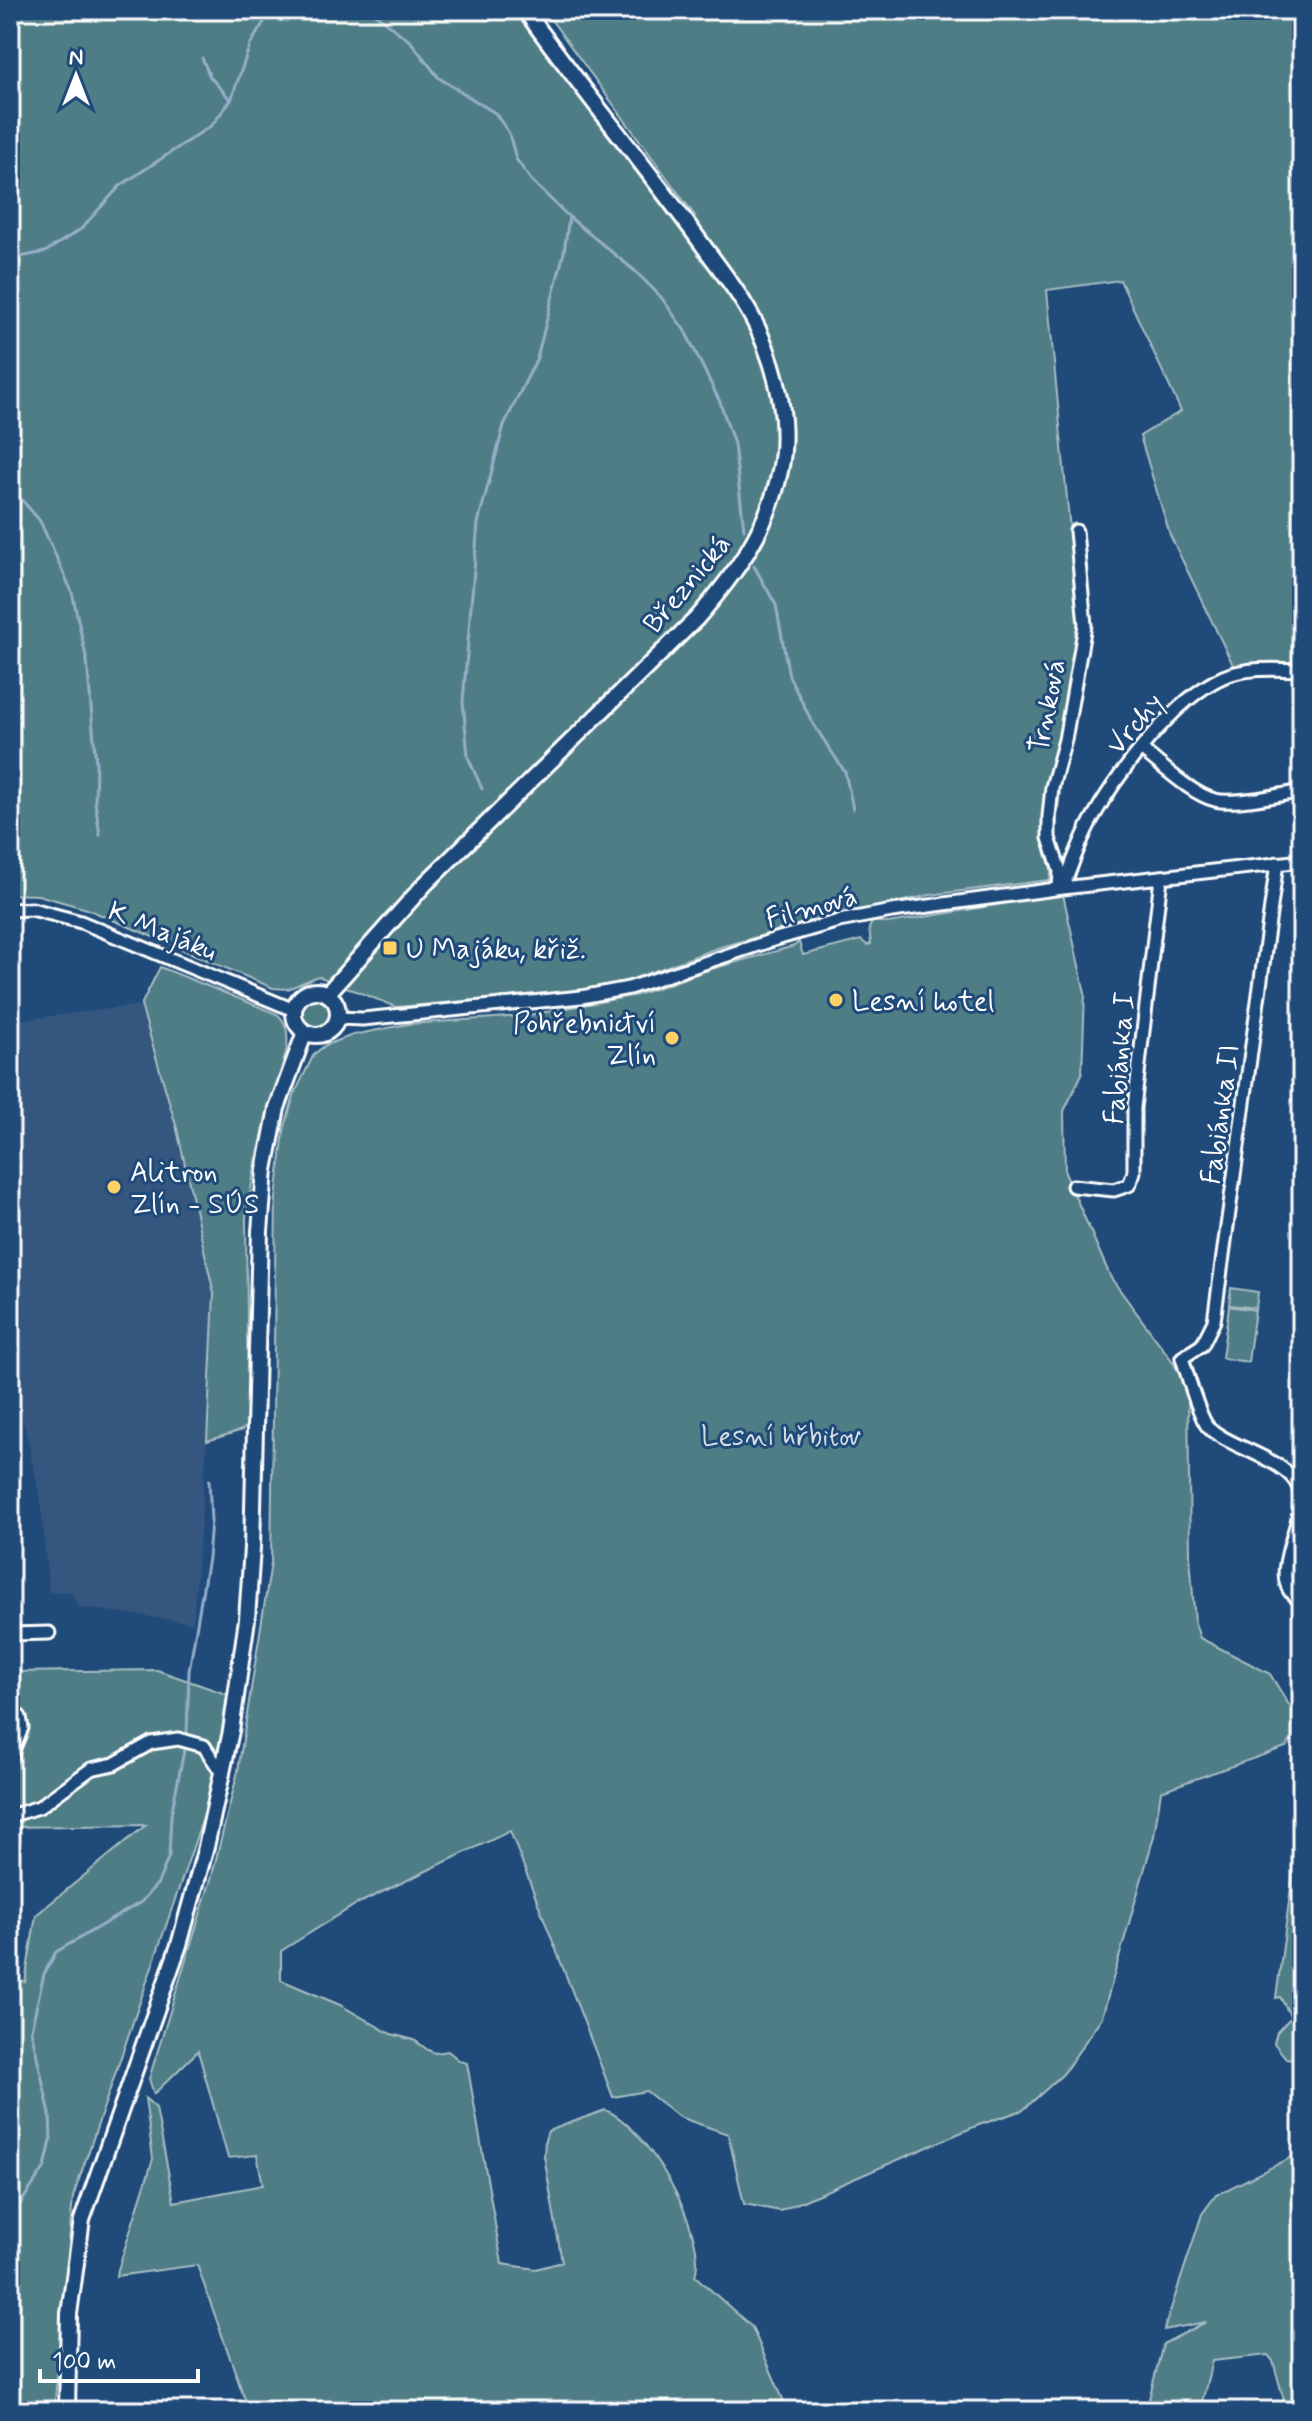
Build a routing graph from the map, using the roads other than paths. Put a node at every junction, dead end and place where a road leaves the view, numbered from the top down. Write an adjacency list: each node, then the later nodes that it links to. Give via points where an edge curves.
1 (525, 10): 11 (main road, Březnická, via 707,251 757,328 780,399 780,472 760,532 697,618 425,884)
2 (1076, 531): 9 (street, Trnková, via 1085,625 1049,816)
3 (1302, 670): 4 (street, Vrchy, via 1225,676 1170,715)
4 (1142, 750): 5 (street, via 1215,800); 9 (street, Vrchy, via 1090,822)
5 (1302, 791)
6 (1302, 861): 7 (street, Filmová)
7 (1277, 863): 8 (street, Filmová); 16 (street, Fabiánka II, via 1214,1321 1202,1345 1182,1358 1207,1426 1291,1475 1298,1486 1300,1504 1285,1576 1290,1592)
8 (1161, 878): 9 (street, Filmová); 15 (street, Fabiánka I, via 1134,1108 1134,1172 1129,1185 1114,1190)
9 (1061, 888): 13 (street, Filmová, via 839,921 629,988 581,997)
10 (10, 910): 12 (street, K Majáku, via 32,909 81,922)
11 (327, 994): 12 (main road, Březnická, via 307,993); 13 (main road)
12 (294, 1010): 14 (main road)
13 (337, 1018): 14 (main road, via 326,1032)
14 (305, 1032): 21 (main road, via 277,1108 265,1170 252,1548 247,1619)
15 (1073, 1186)
16 (1302, 1601)
17 (49, 1633): 18 (street)
18 (10, 1634)
19 (10, 1710): 20 (street, via 20,1717 22,1728)
20 (10, 1758)
21 (223, 1775): 22 (street, via 204,1746 178,1739 151,1743 114,1764 91,1769 39,1807); 23 (main road, via 179,1945 82,2220 69,2314)
22 (10, 1816)
23 (67, 2411)

